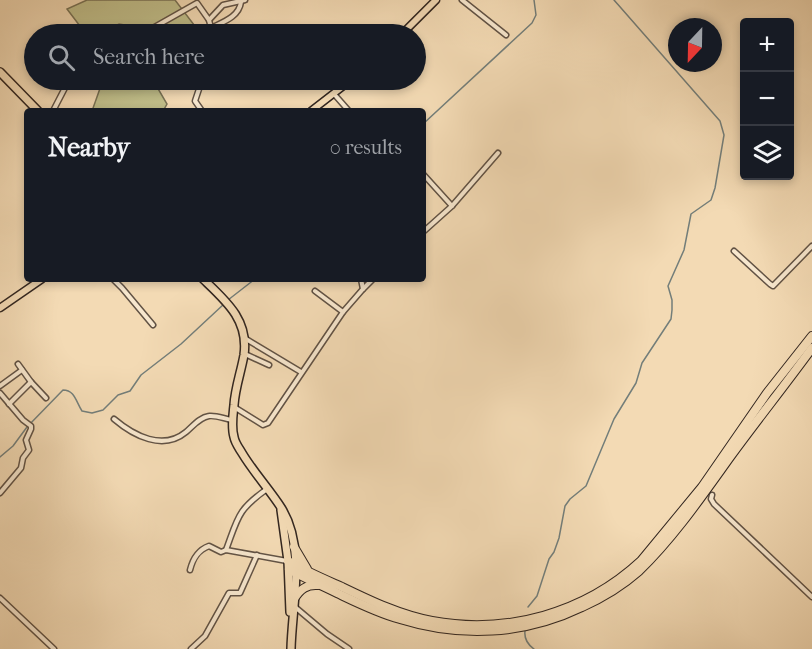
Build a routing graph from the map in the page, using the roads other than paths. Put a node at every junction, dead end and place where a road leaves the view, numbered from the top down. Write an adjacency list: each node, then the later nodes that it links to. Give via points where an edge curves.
1 (436, 0): 8 (main road)
2 (462, 0): 9 (street)
3 (243, 1): 4 (street, via 223,5); 7 (street, via 235,16)
4 (209, 20): 5 (street, via 196,3); 6 (street)
5 (163, 24)
6 (210, 24)
7 (218, 24)
8 (412, 24)
9 (506, 35)
10 (0, 73): 15 (highway)
11 (64, 90): 16 (street)
12 (198, 90): 17 (street, via 195,101)
13 (338, 90): 14 (main road)
14 (334, 93): 18 (main road); 19 (street)
15 (35, 108)
16 (55, 108)
17 (200, 108)
18 (315, 108)
19 (346, 108)
20 (498, 153): 22 (street)
21 (426, 177): 22 (street)
22 (452, 206): 23 (street)
23 (426, 229)
24 (812, 246): 25 (street, via 773,286)
25 (734, 250)
26 (38, 282): 33 (main road)
27 (116, 282): 35 (street)
28 (206, 282): 37 (highway, via 238,317)
29 (362, 282): 31 (street)
30 (370, 282): 31 (street)
31 (363, 289): 34 (street)
32 (315, 291): 34 (street)
33 (0, 308)
34 (343, 312): 43 (street)
35 (153, 325)
36 (812, 336): 61 (highway, via 702,487 651,548 629,572 584,600 526,621 493,625 444,623 409,616)
37 (245, 338): 39 (highway); 43 (street)
38 (812, 348): 62 (highway, via 666,542 639,571 598,600 530,626 498,631 460,630 399,619)
39 (244, 354): 41 (street); 49 (highway)
40 (18, 364): 42 (street)
41 (269, 365)
42 (22, 370): 44 (street); 45 (street)
43 (301, 372): 49 (street, via 266,425)
44 (31, 382): 47 (street); 48 (street)
45 (0, 386)
46 (0, 393): 48 (street)
47 (46, 398)
48 (9, 404): 53 (street, via 29,424 29,450 21,468)
49 (234, 407): 51 (highway)
50 (114, 419): 51 (street, via 134,433 166,442 184,434 202,418)
51 (233, 420): 52 (highway, via 233,436)
52 (267, 489): 55 (highway); 57 (street, via 241,513)
53 (0, 493)
54 (712, 495): 63 (street, via 714,504)
55 (280, 507): 56 (highway); 59 (highway)
56 (294, 547): 59 (highway); 61 (highway)
57 (226, 550): 58 (street); 60 (street, via 206,547 197,553)
58 (257, 555): 59 (street); 68 (street, via 240,593 229,592 205,636)
59 (292, 567): 61 (highway); 62 (highway); 65 (highway); 66 (highway)
60 (190, 570)
61 (310, 573)
62 (320, 585): 65 (highway, via 301,589)
63 (812, 597)
64 (0, 598): 67 (street)
65 (294, 603): 66 (highway); 70 (street)
66 (291, 623): 69 (highway)
67 (54, 649)
68 (191, 649)
69 (291, 649)
70 (349, 649)

